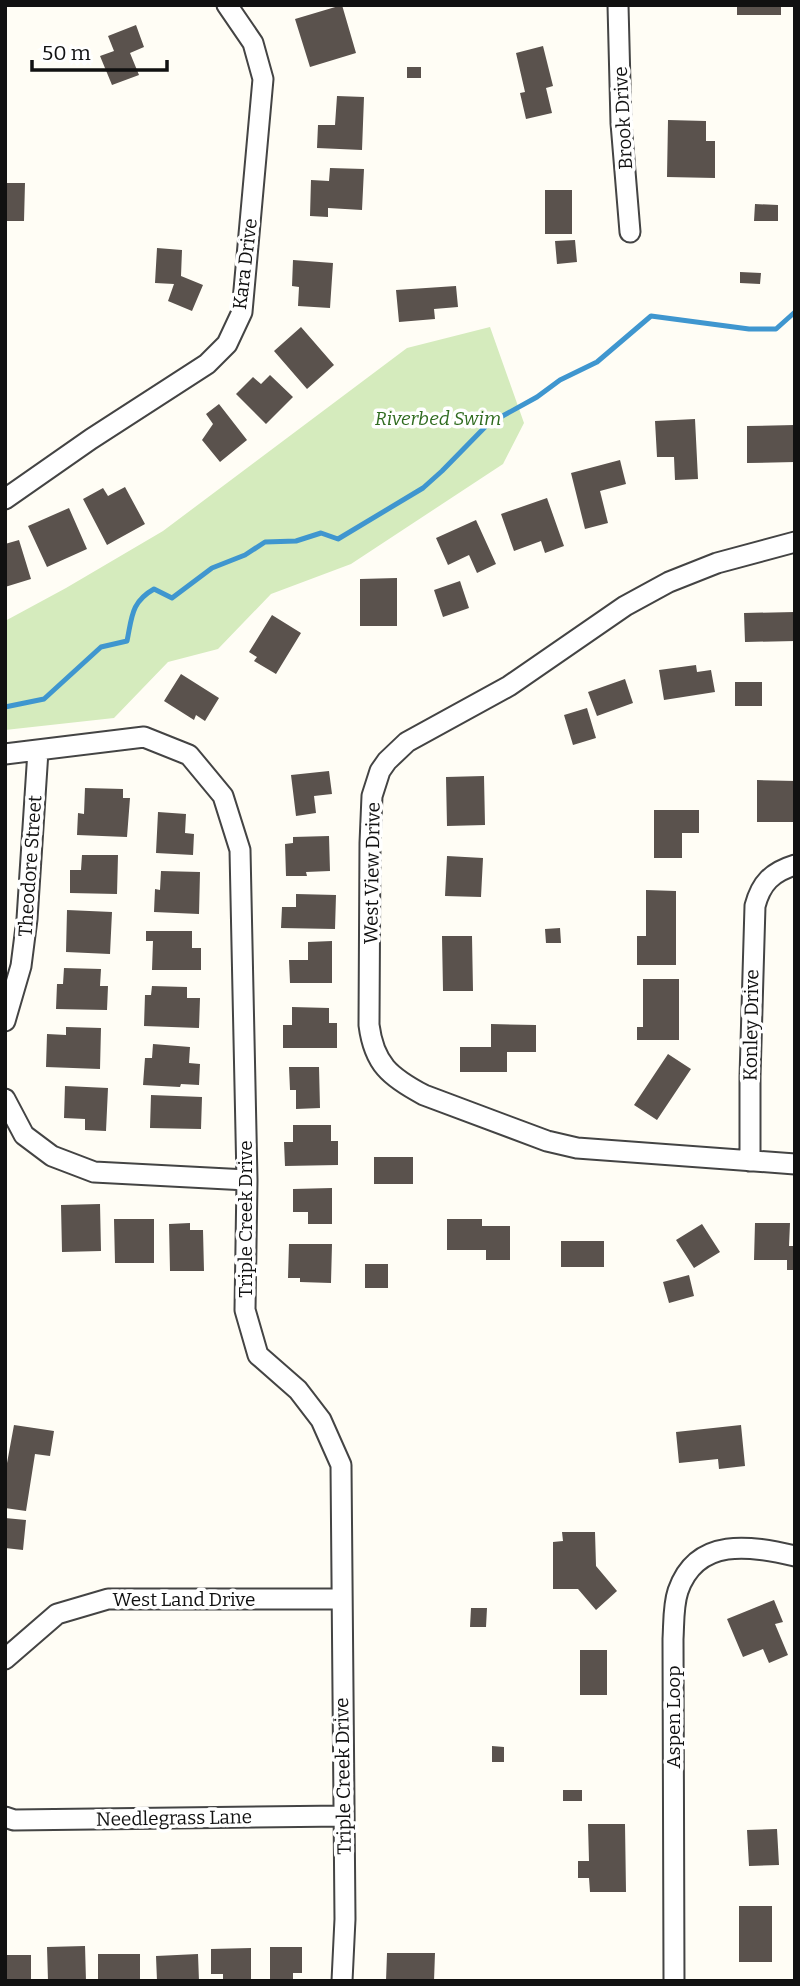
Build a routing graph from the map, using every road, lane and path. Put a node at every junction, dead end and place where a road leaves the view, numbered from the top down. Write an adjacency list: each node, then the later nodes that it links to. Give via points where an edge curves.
1 (228, 5): 4 (street, Kara Drive, via 253,43 263,79 242,312 227,344 207,364)
2 (618, 5): 3 (street, Brook Drive)
3 (630, 232)
4 (5, 499)
5 (795, 541): 11 (street, West View Drive, via 717,563 625,606 509,686 407,742 380,771 372,796 369,1025 376,1054 395,1078 424,1095 547,1141 577,1148)
6 (38, 751): 7 (street, Triple Creek Drive); 9 (street, Theodore Street, via 27,919 21,966); 13 (street, Triple Creek Drive, via 144,737 189,755 223,796 240,850)
7 (5, 754)
8 (795, 865): 11 (street, Konley Drive, via 768,878 755,906)
9 (5, 1021)
10 (5, 1099): 13 (street, via 24,1135 52,1156 94,1172)
11 (750, 1161): 12 (street)
12 (795, 1164)
13 (247, 1180): 15 (street, Triple Creek Drive, via 245,1310 258,1355 298,1390 321,1420 341,1465)
14 (795, 1556): 20 (street, Aspen Loop, via 751,1547 721,1549 695,1564 678,1590 673,1639)
15 (341, 1599): 16 (street, West Land Drive, via 108,1599 57,1614); 17 (street, Triple Creek Drive)
16 (5, 1659)
17 (344, 1816): 18 (street, Needlegrass Lane); 19 (street, Triple Creek Drive)
18 (5, 1817)
19 (342, 1981)
20 (674, 1981)

